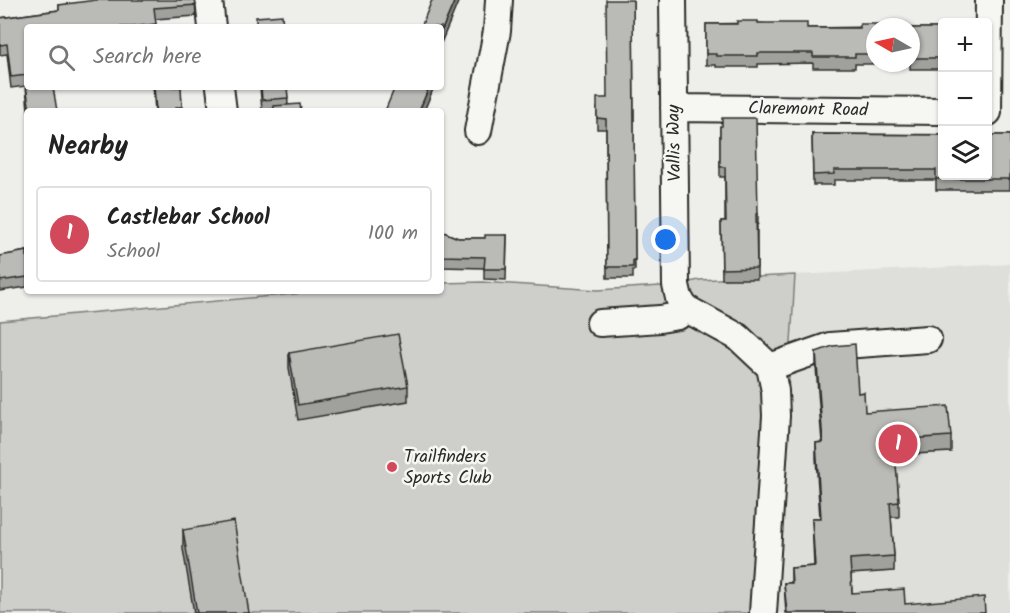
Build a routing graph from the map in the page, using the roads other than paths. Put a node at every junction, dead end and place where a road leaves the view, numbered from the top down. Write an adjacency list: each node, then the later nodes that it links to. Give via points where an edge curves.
1 (209, 0): 5 (street)
2 (499, 0): 13 (street)
3 (673, 0): 9 (street, Vallis Way)
4 (989, 0): 6 (street)
5 (212, 24)
6 (988, 72)
7 (220, 90): 8 (street)
8 (223, 108)
9 (674, 108): 10 (street, Claremont Road); 14 (street, Vallis Way)
10 (938, 111)
11 (992, 112): 12 (street)
12 (1010, 112)
13 (478, 132)
14 (681, 297): 15 (street, via 678,316); 17 (street, via 738,337)
15 (600, 323)
16 (928, 339): 17 (street, via 830,346)
17 (770, 367): 18 (street, via 776,416)
18 (763, 613)

